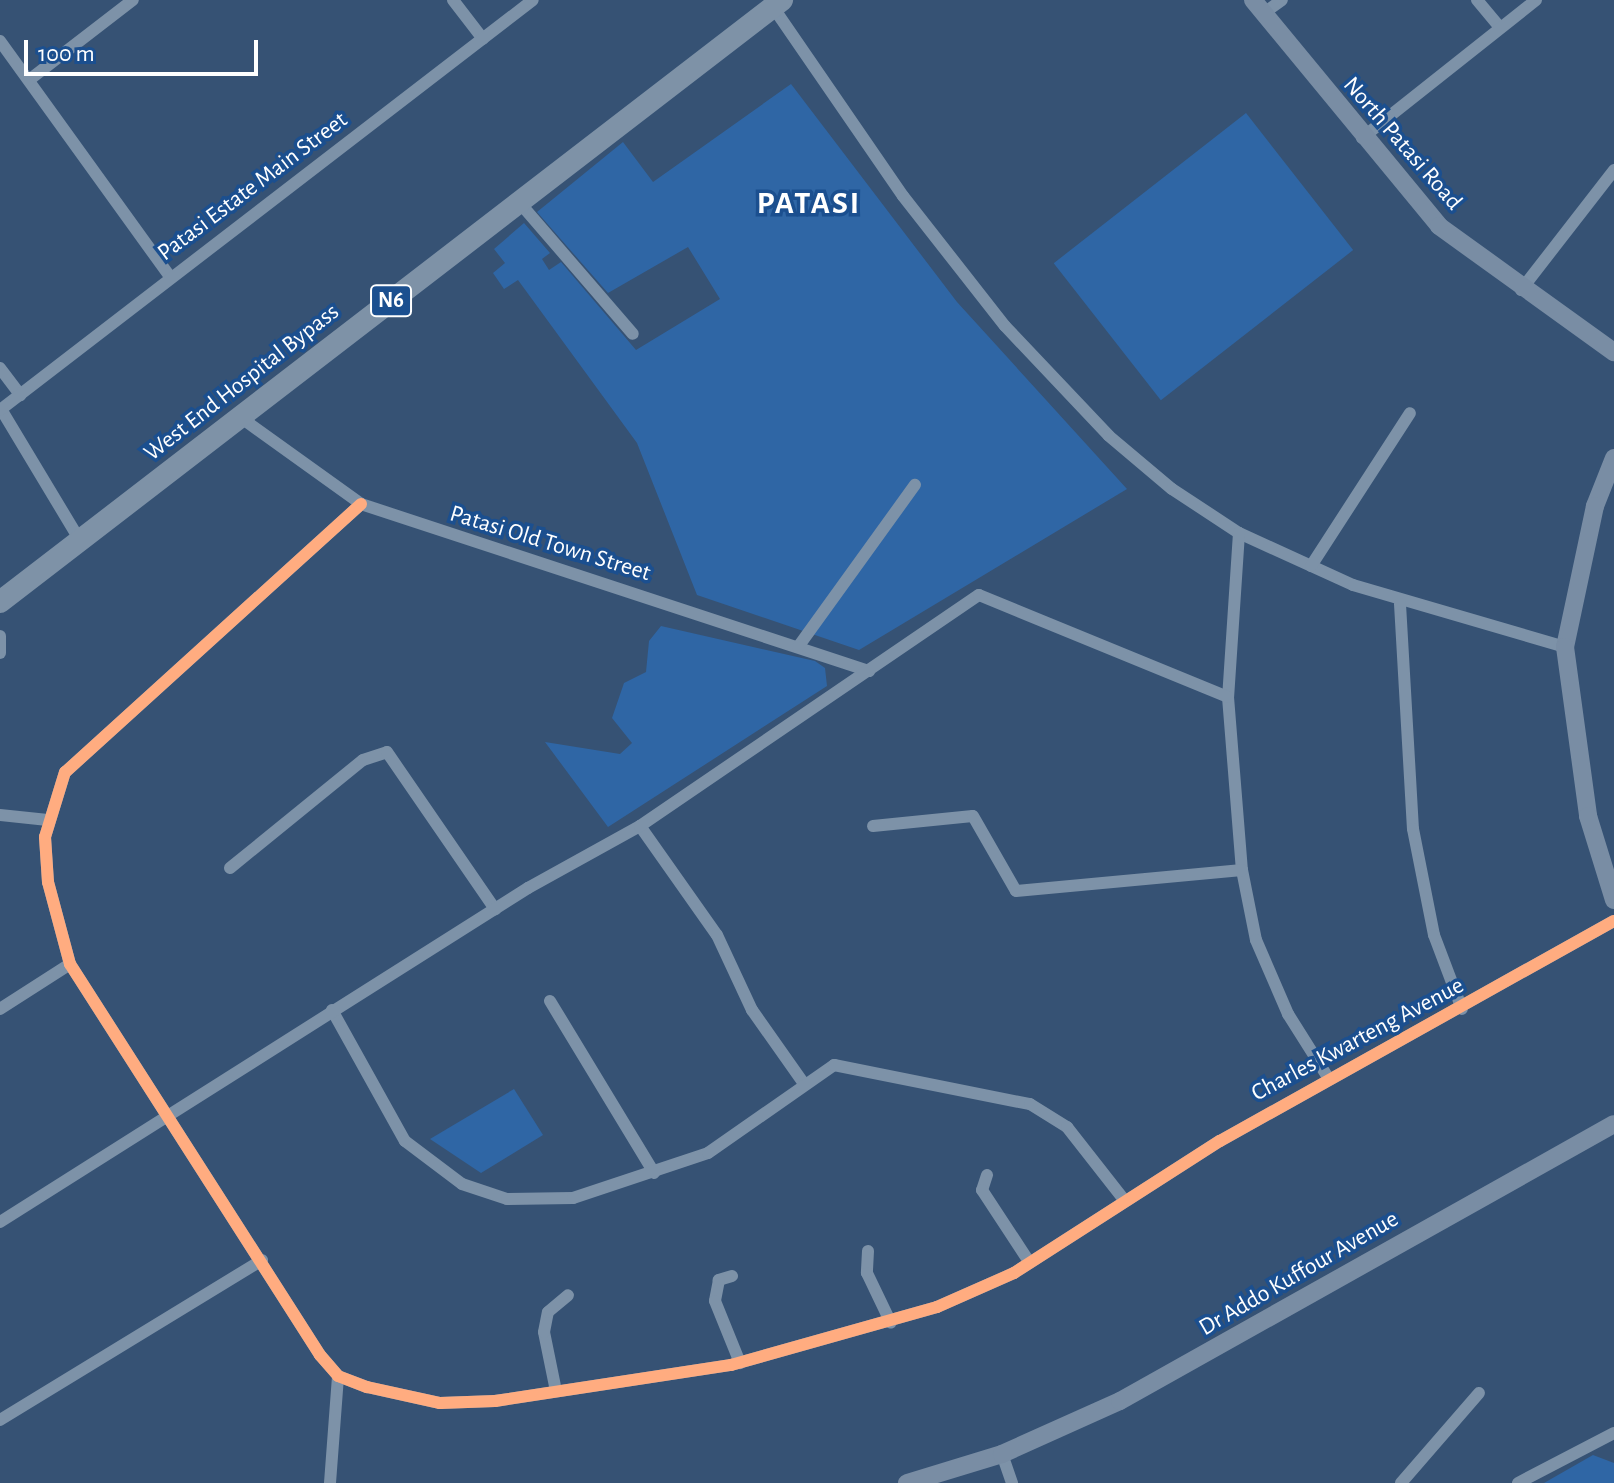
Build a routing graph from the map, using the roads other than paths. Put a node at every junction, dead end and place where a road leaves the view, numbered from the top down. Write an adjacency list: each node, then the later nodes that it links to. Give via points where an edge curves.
1 (133, 0): 12 (street)
2 (453, 0): 10 (street)
3 (533, 0): 10 (street, Patasi Estate Main Street)
4 (1282, 0): 8 (street)
5 (1477, 0): 9 (street)
6 (1536, 0): 9 (street)
7 (778, 4): 15 (highway, West End Hospital Bypass / N6); 28 (street, via 903,196 1005,326 1109,436)
8 (1258, 6): 13 (street, North Patasi Road)
9 (1500, 27): 13 (street)
10 (483, 39): 16 (street, Patasi Estate Main Street)
11 (0, 41): 12 (street)
12 (29, 80): 16 (street)
13 (1362, 138): 17 (street, North Patasi Road, via 1439,226)
14 (1614, 170): 17 (street)
15 (519, 202): 18 (street); 24 (highway, West End Hospital Bypass / N6)
16 (171, 278): 21 (street, Patasi Estate Main Street)
17 (1521, 290): 19 (street, North Patasi Road)
18 (633, 334)
19 (1614, 352)
20 (0, 368): 21 (street)
21 (20, 395): 22 (street, Patasi Estate Main Street)
22 (1, 410): 29 (street)
23 (1410, 413): 30 (street)
24 (240, 417): 27 (street, Patasi Old Town Street); 29 (highway, West End Hospital Bypass / N6)
25 (1614, 458): 35 (street, via 1595,506)
26 (915, 485): 34 (street)
27 (361, 504): 34 (street, Patasi Old Town Street); 40 (street, via 65,772)
28 (1239, 533): 30 (street); 38 (street)
29 (81, 542): 31 (highway, West End Hospital Bypass / N6)
30 (1311, 566): 32 (street)
31 (0, 602)
32 (1400, 604): 35 (street); 51 (street, via 1413,829 1434,935)
33 (0, 636): 36 (street)
34 (798, 647): 37 (street, Patasi Old Town Street)
35 (1565, 647): 45 (street, via 1588,816)
36 (0, 653)
37 (869, 671): 38 (street, via 968,600 991,594); 41 (street)
38 (1228, 697): 44 (street)
39 (0, 815): 40 (street)
40 (48, 820): 48 (street, via 48,882)
41 (640, 826): 46 (street); 54 (street, via 717,935 752,1010)
42 (873, 826): 44 (street, via 973,816 1016,891)
43 (230, 868): 46 (street, via 363,760 387,752)
44 (1242, 870): 53 (street, via 1256,940 1288,1014)
45 (1614, 900)
46 (495, 909): 52 (street)
47 (1614, 921): 51 (street, Charles Kwarteng Avenue)
48 (70, 964): 50 (street); 55 (street)
49 (550, 1001): 57 (street)
50 (0, 1009)
51 (1462, 1009): 53 (street, Charles Kwarteng Avenue)
52 (332, 1010): 55 (street); 57 (street, via 405,1141 462,1184 544,1201)
53 (1329, 1079): 59 (street, Charles Kwarteng Avenue)
54 (802, 1081): 57 (street, via 744,1133); 59 (street, via 834,1065 1030,1104 1067,1127)
55 (170, 1114): 60 (street); 62 (street)
56 (1614, 1124): 73 (street, Dr Addo Kuffour Avenue, via 1188,1366)
57 (654, 1173)
58 (987, 1175): 63 (street, via 982,1190)
59 (1125, 1201): 63 (street, Charles Kwarteng Avenue)
60 (0, 1222)
61 (868, 1251): 66 (street, via 867,1273)
62 (262, 1260): 68 (street); 71 (street)
63 (1030, 1263): 66 (street, Charles Kwarteng Avenue)
64 (732, 1276): 67 (street, via 719,1280 715,1301)
65 (568, 1295): 69 (street, via 548,1312 544,1332)
66 (891, 1323): 67 (street, Charles Kwarteng Avenue)
67 (740, 1363): 69 (street, Charles Kwarteng Avenue)
68 (338, 1376): 69 (street, Charles Kwarteng Avenue, via 440,1403); 74 (street)
69 (556, 1391)
70 (1479, 1393): 77 (street)
71 (0, 1420)
72 (1614, 1433): 78 (street)
73 (1002, 1454): 75 (street, Dr Addo Kuffour Avenue); 76 (street)
74 (330, 1483)
75 (907, 1483)
76 (1012, 1483)
77 (1401, 1483)
78 (1518, 1483)

